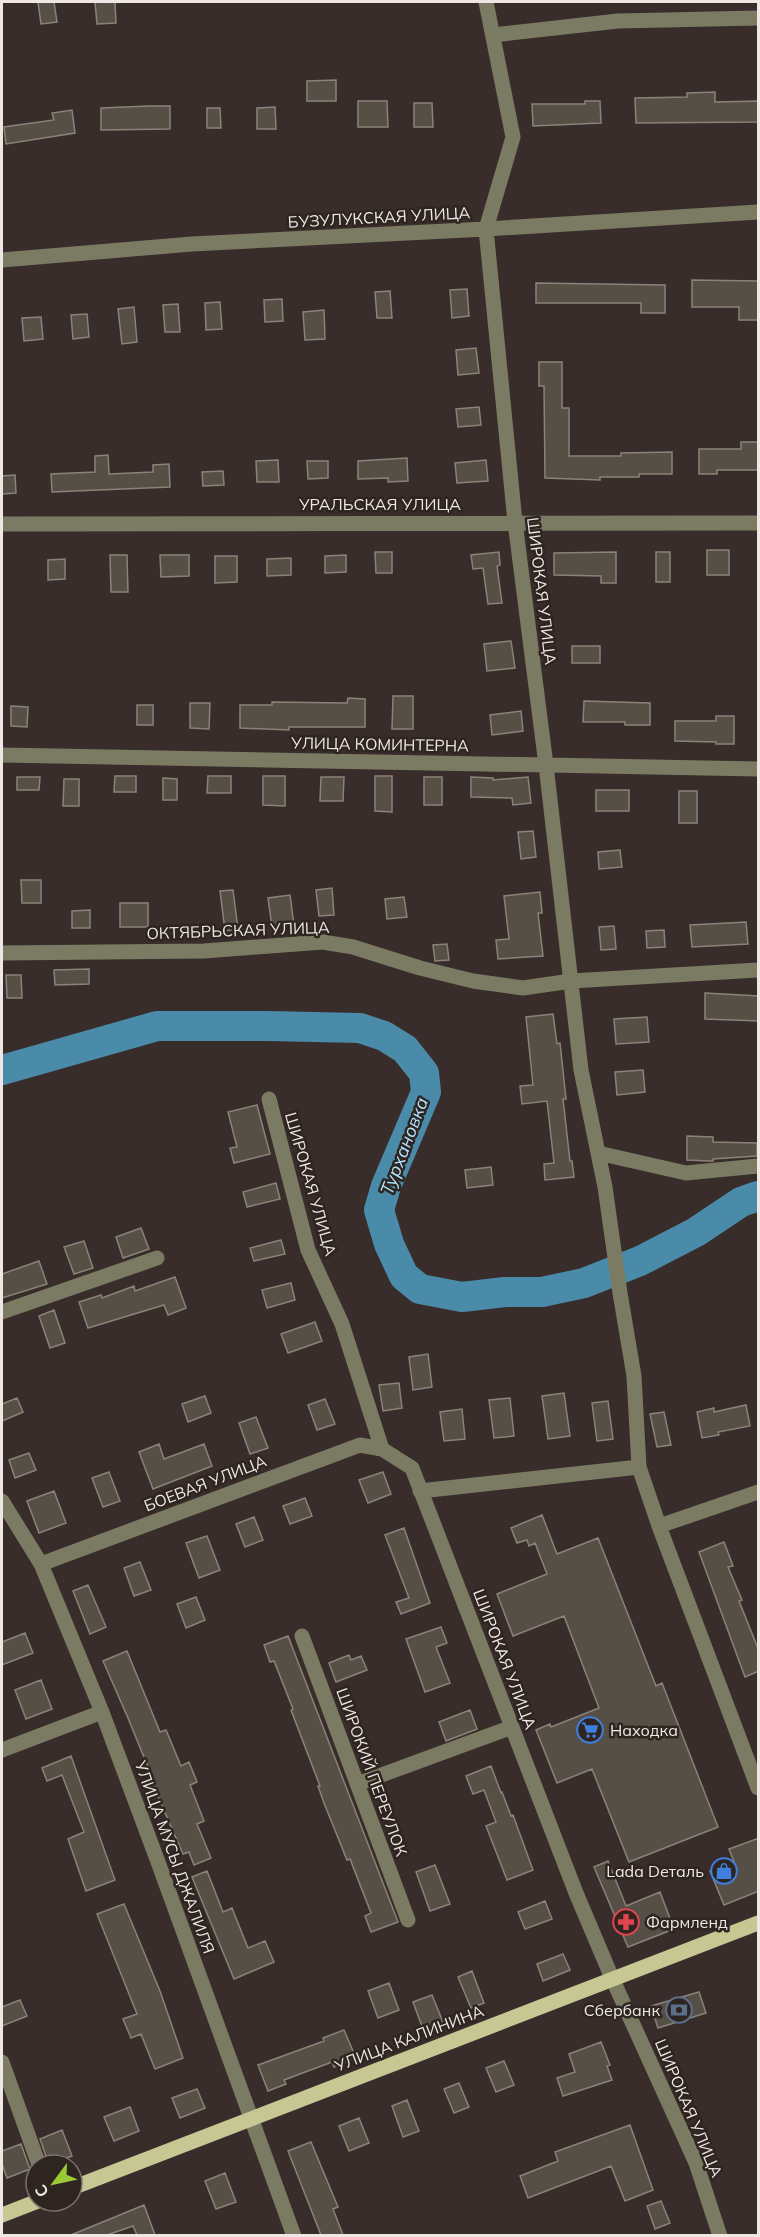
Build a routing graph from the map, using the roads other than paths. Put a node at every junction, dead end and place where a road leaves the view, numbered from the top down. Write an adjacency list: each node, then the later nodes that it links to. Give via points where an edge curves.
1 (486, 2): 3 (street, ШИРОКАЯ УЛИЦА)
2 (759, 18): 3 (street, via 618,21)
3 (493, 35): 5 (street, ШИРОКАЯ УЛИЦА, via 513,137)
4 (759, 212): 5 (street, БУЗУЛУКСКАЯ УЛИЦА)
5 (486, 229): 6 (street, БУЗУЛУКСКАЯ УЛИЦА, via 192,244); 7 (street, ШИРОКАЯ УЛИЦА)
6 (2, 260)
7 (515, 522): 8 (street, УРАЛЬСКАЯ УЛИЦА); 9 (street, УРАЛЬСКАЯ УЛИЦА); 11 (street, ШИРОКАЯ УЛИЦА)
8 (759, 523)
9 (2, 524)
10 (2, 755): 11 (street, УЛИЦА КОМИНТЕРНА)
11 (546, 765): 12 (street, УЛИЦА КОМИНТЕРНА); 15 (street, ШИРОКАЯ УЛИЦА)
12 (759, 770)
13 (2, 953): 15 (street, ОКТЯБРЬСКАЯ УЛИЦА, via 204,951 323,942 473,981 523,987)
14 (759, 970): 15 (street, ОКТЯБРЬСКАЯ УЛИЦА)
15 (570, 981): 17 (street, ШИРОКАЯ УЛИЦА, via 580,1070)
16 (269, 1099): 21 (street, ШИРОКАЯ УЛИЦА, via 308,1250 342,1324)
17 (598, 1153): 18 (street, via 686,1173); 22 (street, ШИРОКАЯ УЛИЦА, via 634,1376)
18 (759, 1166)
19 (157, 1258): 20 (street)
20 (2, 1312)
21 (382, 1449): 23 (street, ШИРОКАЯ УЛИЦА, via 412,1468); 27 (street, БОЕВАЯ УЛИЦА, via 360,1444)
22 (639, 1467): 23 (street); 26 (street)
23 (420, 1491): 30 (street, ШИРОКАЯ УЛИЦА)
24 (759, 1492): 26 (street)
25 (2, 1501): 27 (street, УЛИЦА МУСЫ ДЖАЛИЛЯ)
26 (659, 1526): 33 (street)
27 (41, 1564): 29 (street, УЛИЦА МУСЫ ДЖАЛИЛЯ)
28 (302, 1636): 32 (street, ШИРОКИЙ ПЕРЕУЛОК)
29 (102, 1712): 31 (street); 38 (street, УЛИЦА МУСЫ ДЖАЛИЛЯ)
30 (512, 1727): 32 (street); 36 (street, ШИРОКАЯ УЛИЦА)
31 (2, 1750)
32 (357, 1784): 34 (street, ШИРОКИЙ ПЕРЕУЛОК)
33 (759, 1788)
34 (408, 1920)
35 (759, 1923): 36 (main road, УЛИЦА КАЛИНИНА)
36 (612, 1978): 38 (main road, УЛИЦА КАЛИНИНА); 44 (street, ШИРОКАЯ УЛИЦА, via 696,2163)
37 (2, 2062): 39 (street)
38 (251, 2119): 40 (main road, УЛИЦА КАЛИНИНА); 43 (street, УЛИЦА МУСЫ ДЖАЛИЛЯ)
39 (35, 2153)
40 (84, 2183)
41 (24, 2206): 42 (main road)
42 (2, 2215)
43 (294, 2235)
44 (720, 2235)

